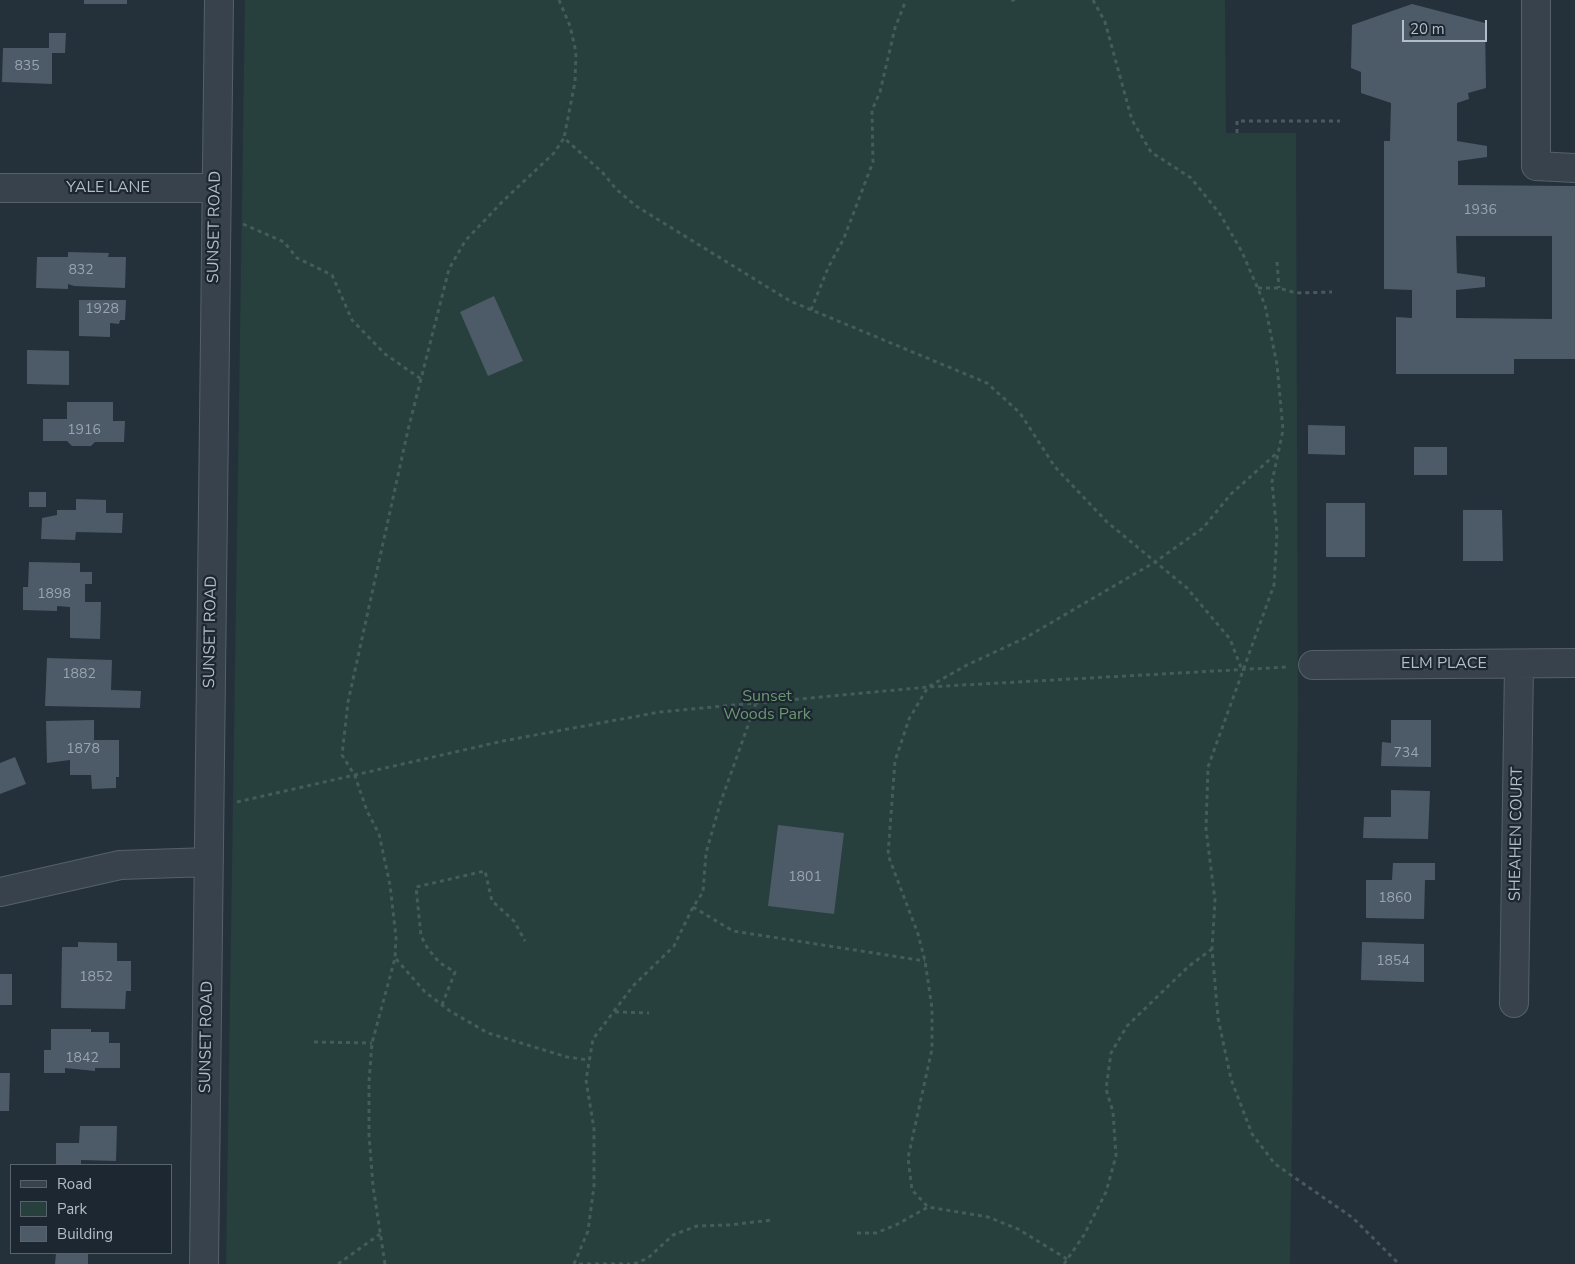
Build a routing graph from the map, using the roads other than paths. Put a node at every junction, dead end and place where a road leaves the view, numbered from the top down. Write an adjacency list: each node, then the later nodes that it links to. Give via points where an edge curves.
1 (220, 0): 5 (street, SUNSET ROAD)
2 (1536, 0): 3 (street, via 1536,166)
3 (1575, 168)
4 (0, 188): 5 (street, YALE LANE)
5 (216, 188): 9 (street, SUNSET ROAD)
6 (1575, 663): 7 (street, ELM PLACE)
7 (1519, 664): 8 (street, ELM PLACE); 11 (street, SHEAHEN COURT)
8 (1312, 665)
9 (209, 862): 10 (street, via 120,865); 12 (street, SUNSET ROAD)
10 (0, 892)
11 (1514, 1003)
12 (204, 1264)

